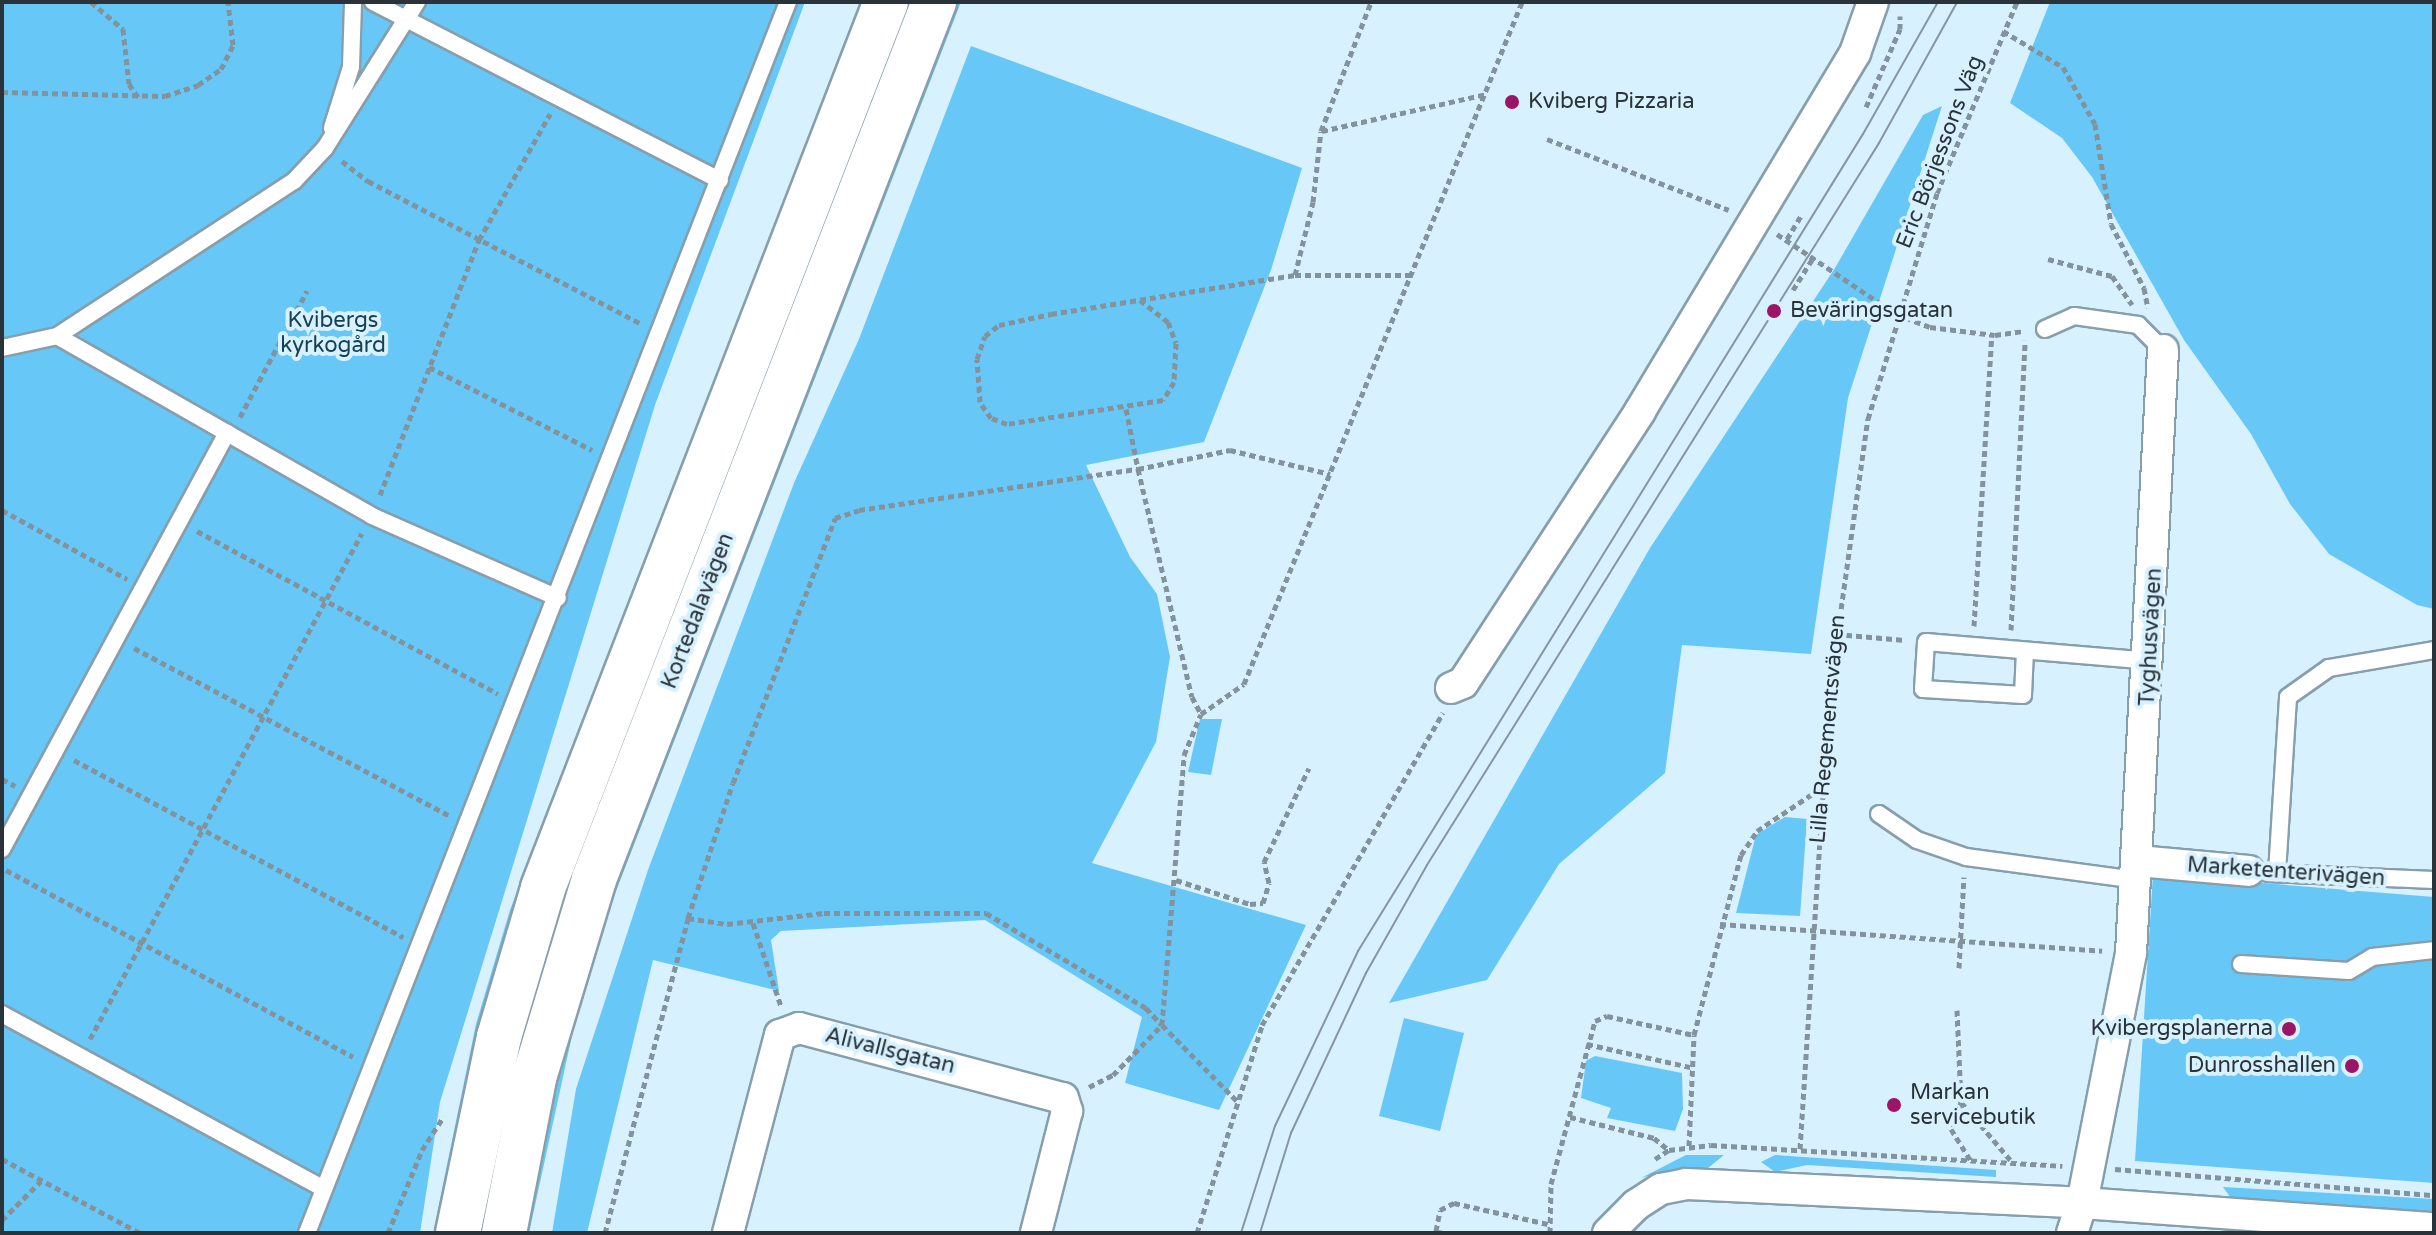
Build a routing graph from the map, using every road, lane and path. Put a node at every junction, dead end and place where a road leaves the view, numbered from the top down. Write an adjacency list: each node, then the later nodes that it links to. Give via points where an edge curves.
1 (91, 2): 17 (path, via 123,29 129,84)
2 (228, 2): 17 (path, via 233,45 221,69 198,85 165,96)
3 (353, 2): 20 (lane, via 351,67)
4 (373, 2): 13 (lane)
5 (417, 2): 13 (lane)
6 (788, 2): 21 (lane)
7 (886, 2): 121 (main road, Kortedalavägen, via 543,888 495,1050)
8 (934, 2): 122 (main road, Kortedalavägen, via 594,879 534,1078)
9 (1371, 2): 19 (path)
10 (1522, 2): 16 (path)
11 (1873, 2): 60 (street, via 1855,53 1640,411 1463,683)
12 (2017, 2): 14 (path, Eric Börjessons Väg)
13 (408, 21): 18 (lane); 20 (lane)
14 (2003, 31): 32 (path, Eric Börjessons Väg, via 1937,193); 39 (path, via 2063,67 2095,124 2111,224 2144,288)
15 (2, 92): 17 (path)
16 (1486, 94): 19 (path); 28 (path)
17 (138, 97)
18 (558, 99): 21 (lane); 24 (path)
19 (1321, 131): 27 (path, via 1313,202)
20 (325, 148): 24 (path, via 368,181); 38 (lane, via 294,181 250,212)
21 (720, 180): 36 (lane)
22 (1801, 216): 23 (path)
23 (1787, 239)
24 (479, 240): 36 (path); 41 (path)
25 (1814, 257): 29 (path)
26 (2048, 259): 33 (path, via 2112,276 2129,295)
27 (1295, 275): 28 (path); 31 (path)
28 (1413, 275): 46 (path)
29 (1793, 290)
30 (307, 291): 43 (path)
31 (1140, 300): 42 (path, via 1168,322 1178,363 1163,400); 42 (path, via 999,325 985,336 977,359 980,402 991,418 1007,424)
32 (1896, 314): 37 (path, via 1930,327); 53 (path, Lilla Regementsvägen, via 1868,419)
33 (2138, 325): 34 (lane, via 2074,316); 39 (lane)
34 (2045, 329): 35 (path)
35 (2026, 331): 37 (path); 57 (path)
36 (660, 334): 44 (lane)
37 (1992, 334): 56 (path)
38 (57, 336): 40 (lane); 43 (lane)
39 (2158, 343): 59 (street, Tyghusvägen)
40 (2, 348)
41 (429, 367): 44 (path); 48 (path)
42 (1126, 409): 45 (path)
43 (227, 433): 48 (lane); 49 (lane)
44 (610, 460): 51 (lane)
45 (1138, 469): 46 (path, via 1230,450); 62 (path, via 1192,697); 77 (path, via 859,510 835,518 733,783)
46 (1330, 474): 62 (path, via 1244,684)
47 (2, 510): 50 (path)
48 (372, 516): 51 (lane); 52 (path)
49 (179, 521): 50 (lane); 52 (path)
50 (143, 587): 54 (lane)
51 (558, 598): 61 (lane)
52 (325, 603): 61 (path); 63 (path)
53 (1836, 634): 55 (path); 66 (path, Lilla Regementsvägen)
54 (116, 638): 63 (path); 64 (lane)
55 (1926, 642): 56 (lane); 57 (lane, via 1923,689 2023,695)
56 (1973, 646): 57 (lane)
57 (2018, 650): 59 (lane)
58 (2434, 650): 74 (lane, via 2329,668 2288,697)
59 (2151, 661): 73 (street, Tyghusvägen)
60 (1451, 688): 99 (path, via 1444,711 1276,996)
61 (515, 703): 68 (lane)
62 (1201, 714): 75 (path, via 1184,755)
63 (264, 717): 68 (path); 69 (path)
64 (56, 750): 69 (path); 70 (lane)
65 (1309, 768): 75 (path, via 1264,862 1269,883 1263,903 1250,904)
66 (1822, 788): 79 (path, via 1749,841); 80 (path, Lilla Regementsvägen)
67 (1879, 814): 71 (lane, via 1917,840)
68 (467, 825): 83 (lane)
69 (202, 830): 82 (path); 83 (path)
70 (2, 849)
71 (1966, 857): 73 (lane); 81 (path)
72 (2, 867): 82 (path)
73 (2137, 870): 74 (street, Marketenterivägen); 85 (street, Tyghusvägen)
74 (2263, 872): 76 (lane, Marketenterivägen)
75 (1176, 880): 91 (path)
76 (2434, 880)
77 (688, 918): 78 (path); 123 (path)
78 (753, 923): 88 (path); 91 (path, via 824,913 986,913 1146,1008)
79 (1720, 924): 80 (path); 92 (path)
80 (1812, 932): 81 (path); 103 (path, Lilla Regementsvägen)
81 (1959, 942): 85 (path); 87 (path)
82 (141, 944): 94 (path); 95 (path)
83 (421, 946): 95 (lane)
84 (2434, 950): 86 (lane, via 2372,957 2349,971)
85 (2131, 953): 112 (street, Tyghusvägen)
86 (2241, 964)
87 (1959, 968)
88 (781, 1007)
89 (1957, 1010): 98 (path)
90 (2, 1014): 94 (lane)
91 (1162, 1025): 97 (path, via 1113,1075); 99 (path)
92 (1694, 1035): 93 (path, via 1602,1016 1593,1024); 96 (path)
93 (1587, 1044): 96 (path); 101 (path)
94 (80, 1057): 110 (lane)
95 (371, 1066): 110 (lane)
96 (1690, 1067): 102 (path)
97 (1063, 1098): 124 (street, Alivallsgatan, via 799,1028 789,1031 780,1035); 125 (street, via 1067,1111)
98 (1961, 1102): 106 (path, via 1951,1129); 107 (path)
99 (1239, 1103): 126 (path)
100 (447, 1111): 120 (path, via 422,1150)
101 (1570, 1117): 104 (path, via 1654,1138); 114 (path, via 1551,1184)
102 (1689, 1146)
103 (1800, 1149)
104 (1669, 1150)
105 (2, 1159): 109 (path)
106 (1972, 1161)
107 (2014, 1164)
108 (2191, 1176): 111 (path)
109 (41, 1180): 113 (path); 118 (path)
110 (324, 1189): 119 (lane)
111 (2434, 1195)
112 (2082, 1203): 115 (street); 129 (street, via 1686,1184 1661,1189); 130 (street)
113 (2, 1220)
114 (1549, 1224): 117 (path, via 1454,1203 1440,1210); 128 (path)
115 (2299, 1227): 116 (street)
116 (2434, 1228)
117 (1436, 1232): 127 (path)
118 (140, 1233)
119 (307, 1233)
120 (388, 1233)
121 (458, 1233)
122 (504, 1233)
123 (605, 1233)
124 (728, 1233)
125 (1036, 1233)
126 (1197, 1233)
127 (1446, 1233)
128 (1550, 1233)
129 (1608, 1233)
130 (2072, 1233)

